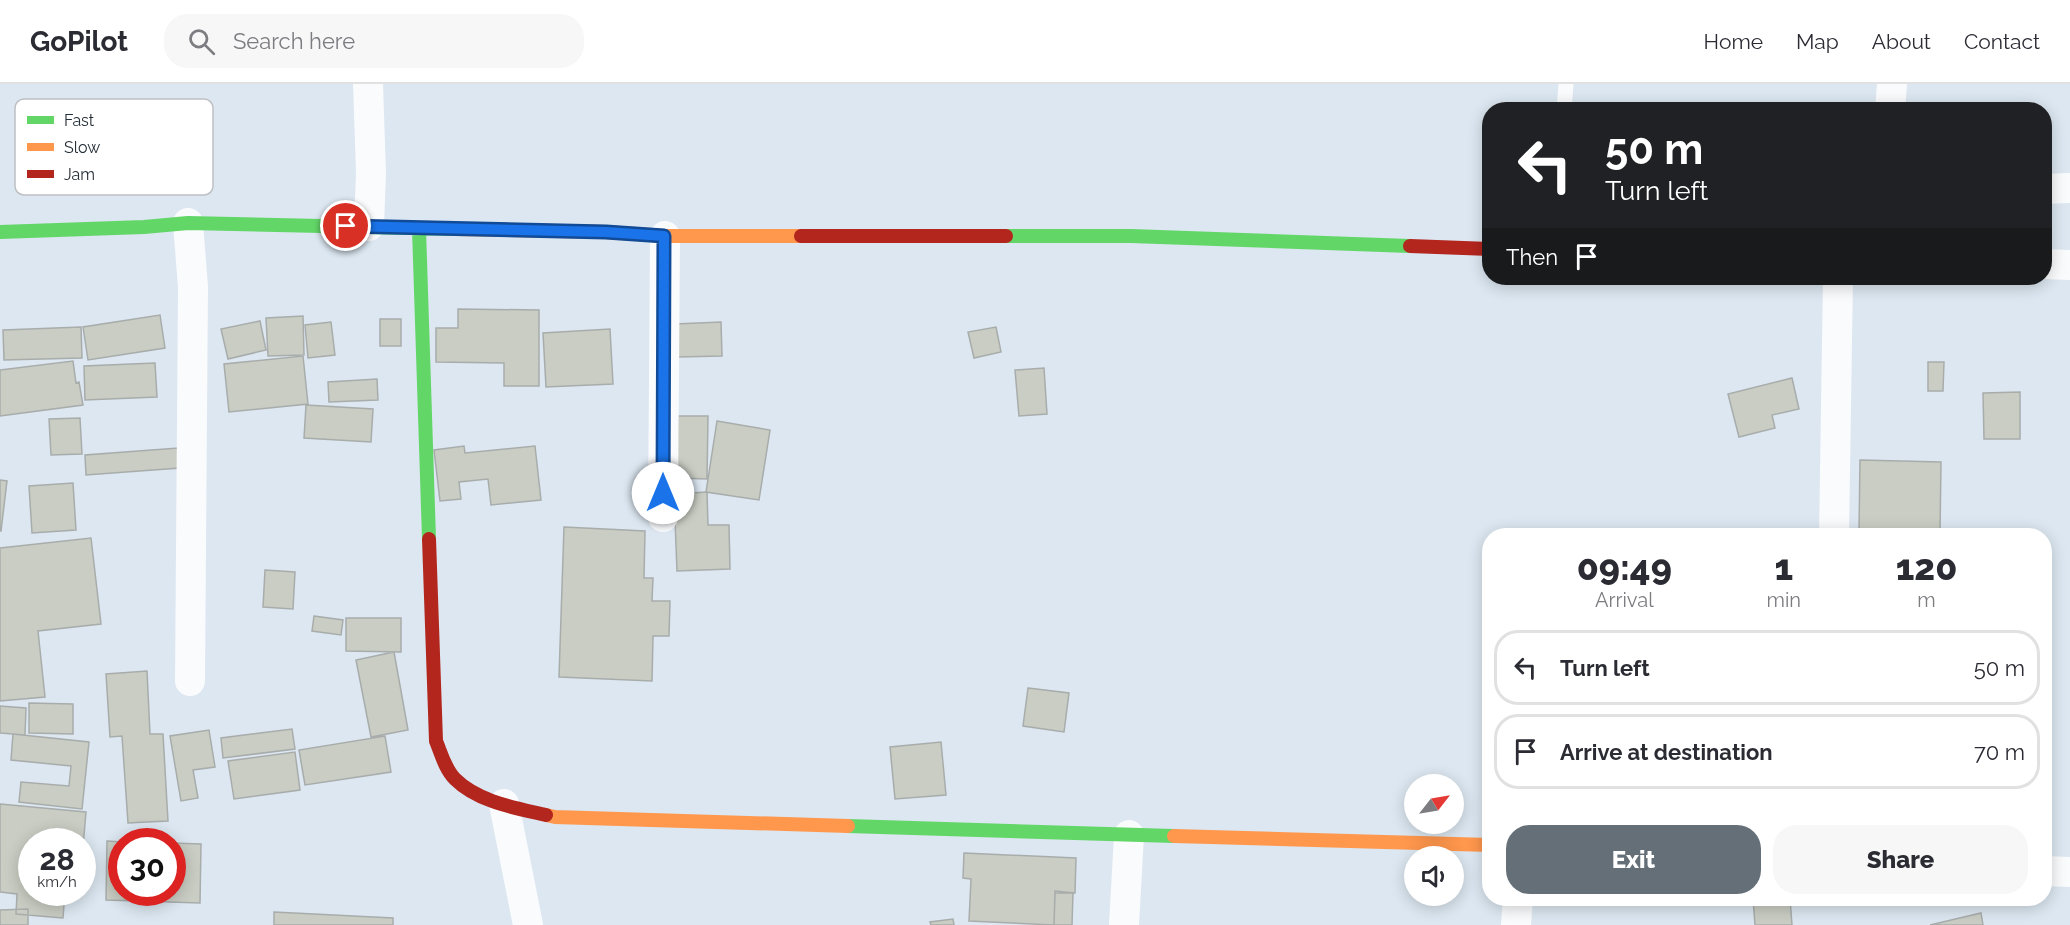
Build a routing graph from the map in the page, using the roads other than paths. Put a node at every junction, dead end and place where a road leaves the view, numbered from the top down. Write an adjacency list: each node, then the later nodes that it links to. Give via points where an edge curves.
1 (368, 84): 9 (street)
2 (1566, 84): 4 (lane)
3 (1892, 84): 5 (street)
4 (1565, 102)
5 (1891, 102)
6 (2070, 188): 7 (street)
7 (2052, 189)
8 (188, 223): 9 (street); 11 (street); 19 (street, via 192,287)
9 (369, 226): 10 (street)
10 (419, 229): 12 (street); 20 (street, via 436,741 453,777 469,789)
11 (0, 232)
12 (664, 236): 13 (street, via 1131,236); 17 (street)
13 (1482, 249)
14 (2052, 264): 15 (street)
15 (2070, 265)
16 (1838, 285): 18 (street)
17 (663, 517)
18 (1834, 528)
19 (190, 681)
20 (504, 804): 21 (street, via 555,817); 26 (street)
21 (1129, 835): 22 (street); 27 (street)
22 (1482, 845)
23 (2052, 871): 24 (street)
24 (2070, 872)
25 (1517, 906): 28 (street)
26 (528, 925)
27 (1124, 925)
28 (1516, 925)

